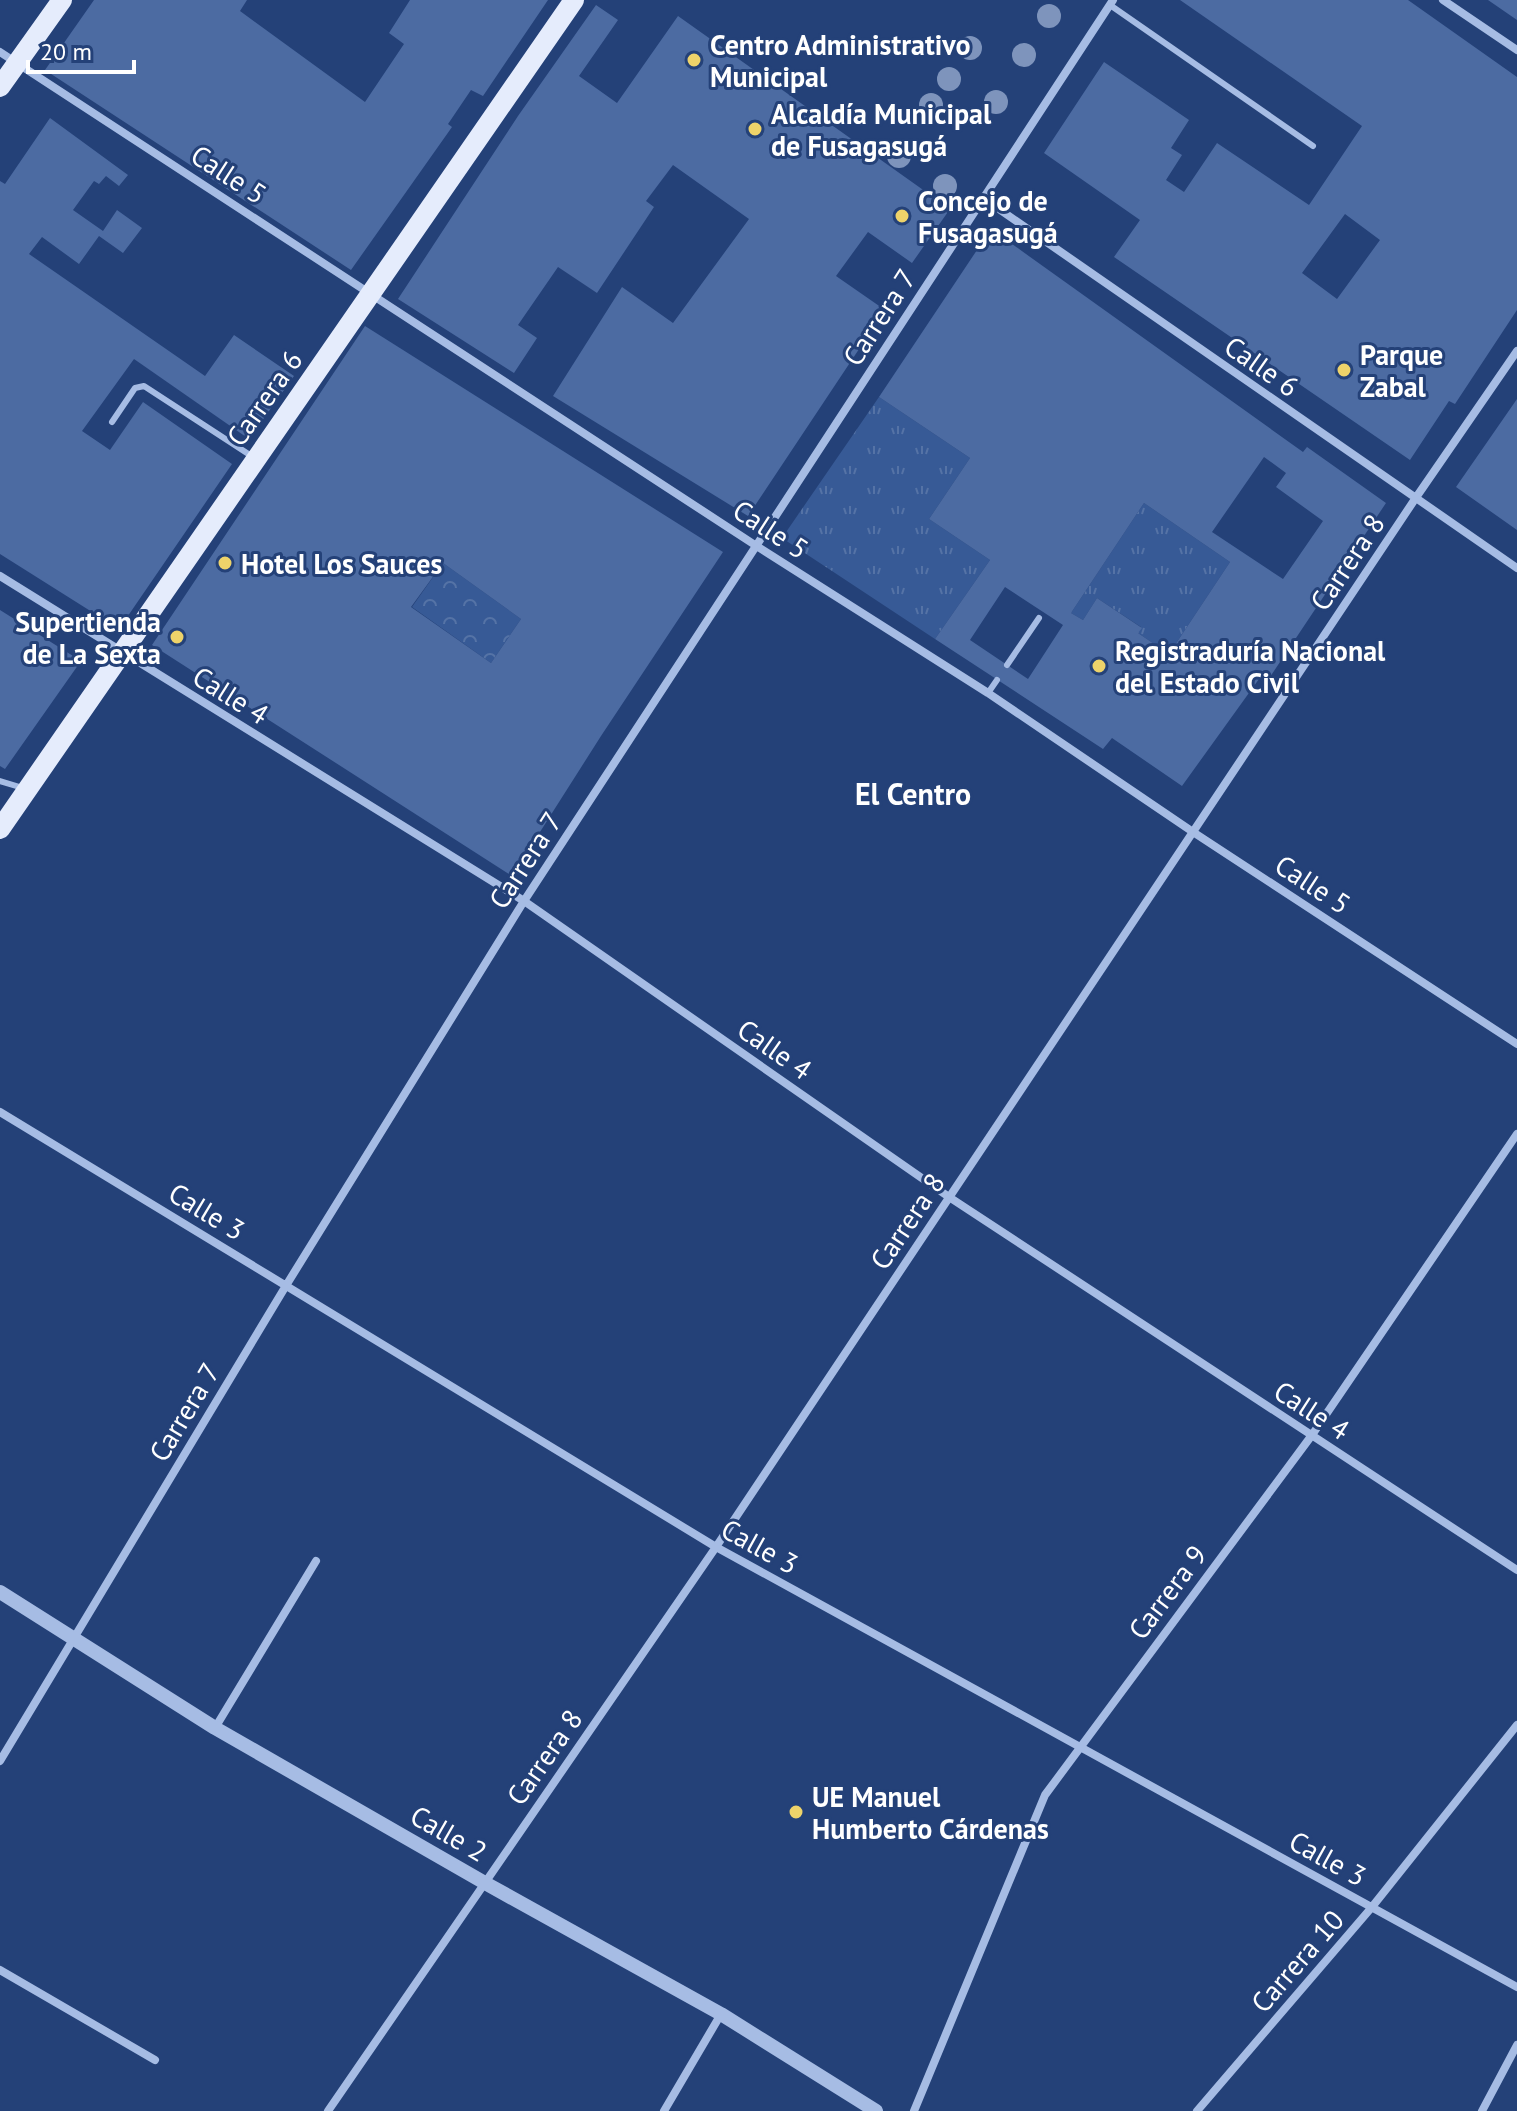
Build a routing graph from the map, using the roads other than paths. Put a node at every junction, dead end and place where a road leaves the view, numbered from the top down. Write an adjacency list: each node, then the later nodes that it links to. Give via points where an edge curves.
1 (62, 0): 6 (main road)
2 (574, 0): 10 (main road, Carrera 6)
3 (1443, 0): 5 (street)
4 (1111, 3): 8 (lane); 9 (street, Carrera 7)
5 (1517, 50)
6 (9, 56): 7 (main road); 10 (street, Calle 5)
7 (0, 87)
8 (1313, 146)
9 (983, 198): 14 (street, Calle 6); 15 (street, Carrera 7)
10 (371, 293): 13 (main road, Carrera 6); 15 (street, Calle 5)
11 (1517, 351): 14 (street, Carrera 8)
12 (112, 422): 13 (lane, via 135,388 144,386)
13 (256, 459): 19 (main road, Carrera 6)
14 (1415, 499): 16 (street, Calle 6); 26 (street, Carrera 8)
15 (755, 545): 22 (street, Calle 5); 27 (street, Carrera 7)
16 (1517, 568)
17 (0, 576): 19 (street, Calle 4)
18 (1039, 618): 20 (lane)
19 (122, 653): 24 (main road, Carrera 6); 27 (street, Calle 4)
20 (1007, 665)
21 (997, 680): 22 (lane)
22 (988, 693): 26 (street, Calle 5)
23 (0, 781): 24 (lane)
24 (28, 789): 25 (main road, Carrera 6)
25 (0, 829)
26 (1193, 832): 28 (street, Calle 5); 31 (street, Carrera 8)
27 (524, 901): 31 (street, Calle 4); 32 (street, Carrera 7)
28 (1517, 1044)
29 (0, 1112): 32 (street, Calle 3)
30 (1517, 1134): 33 (street, Carrera 9)
31 (949, 1197): 33 (street, Calle 4); 34 (street, Carrera 8)
32 (287, 1284): 34 (street, Calle 3); 38 (street, Carrera 7)
33 (1312, 1435): 36 (street, Calle 4); 41 (street, Carrera 9)
34 (716, 1547): 41 (street, Calle 3); 43 (street, Carrera 8)
35 (316, 1561): 40 (street)
36 (1517, 1570)
37 (0, 1592): 38 (street, Calle 2)
38 (74, 1637): 40 (street, Calle 2); 42 (street, Carrera 7)
39 (1517, 1725): 44 (street, Carrera 10)
40 (215, 1728): 43 (street, Calle 2)
41 (1078, 1747): 44 (street, Calle 3); 53 (street, Carrera 9, via 1045,1795)
42 (0, 1761)
43 (485, 1883): 47 (street, Calle 2); 50 (street, Carrera 8)
44 (1372, 1907): 46 (street, Calle 3); 54 (street, Carrera 10)
45 (0, 1970): 49 (street)
46 (1517, 1987)
47 (721, 2014): 51 (street); 52 (street, Calle 2)
48 (1517, 2045): 55 (street)
49 (155, 2060)
50 (328, 2111)
51 (664, 2111)
52 (876, 2111)
53 (914, 2111)
54 (1197, 2111)
55 (1482, 2111)

